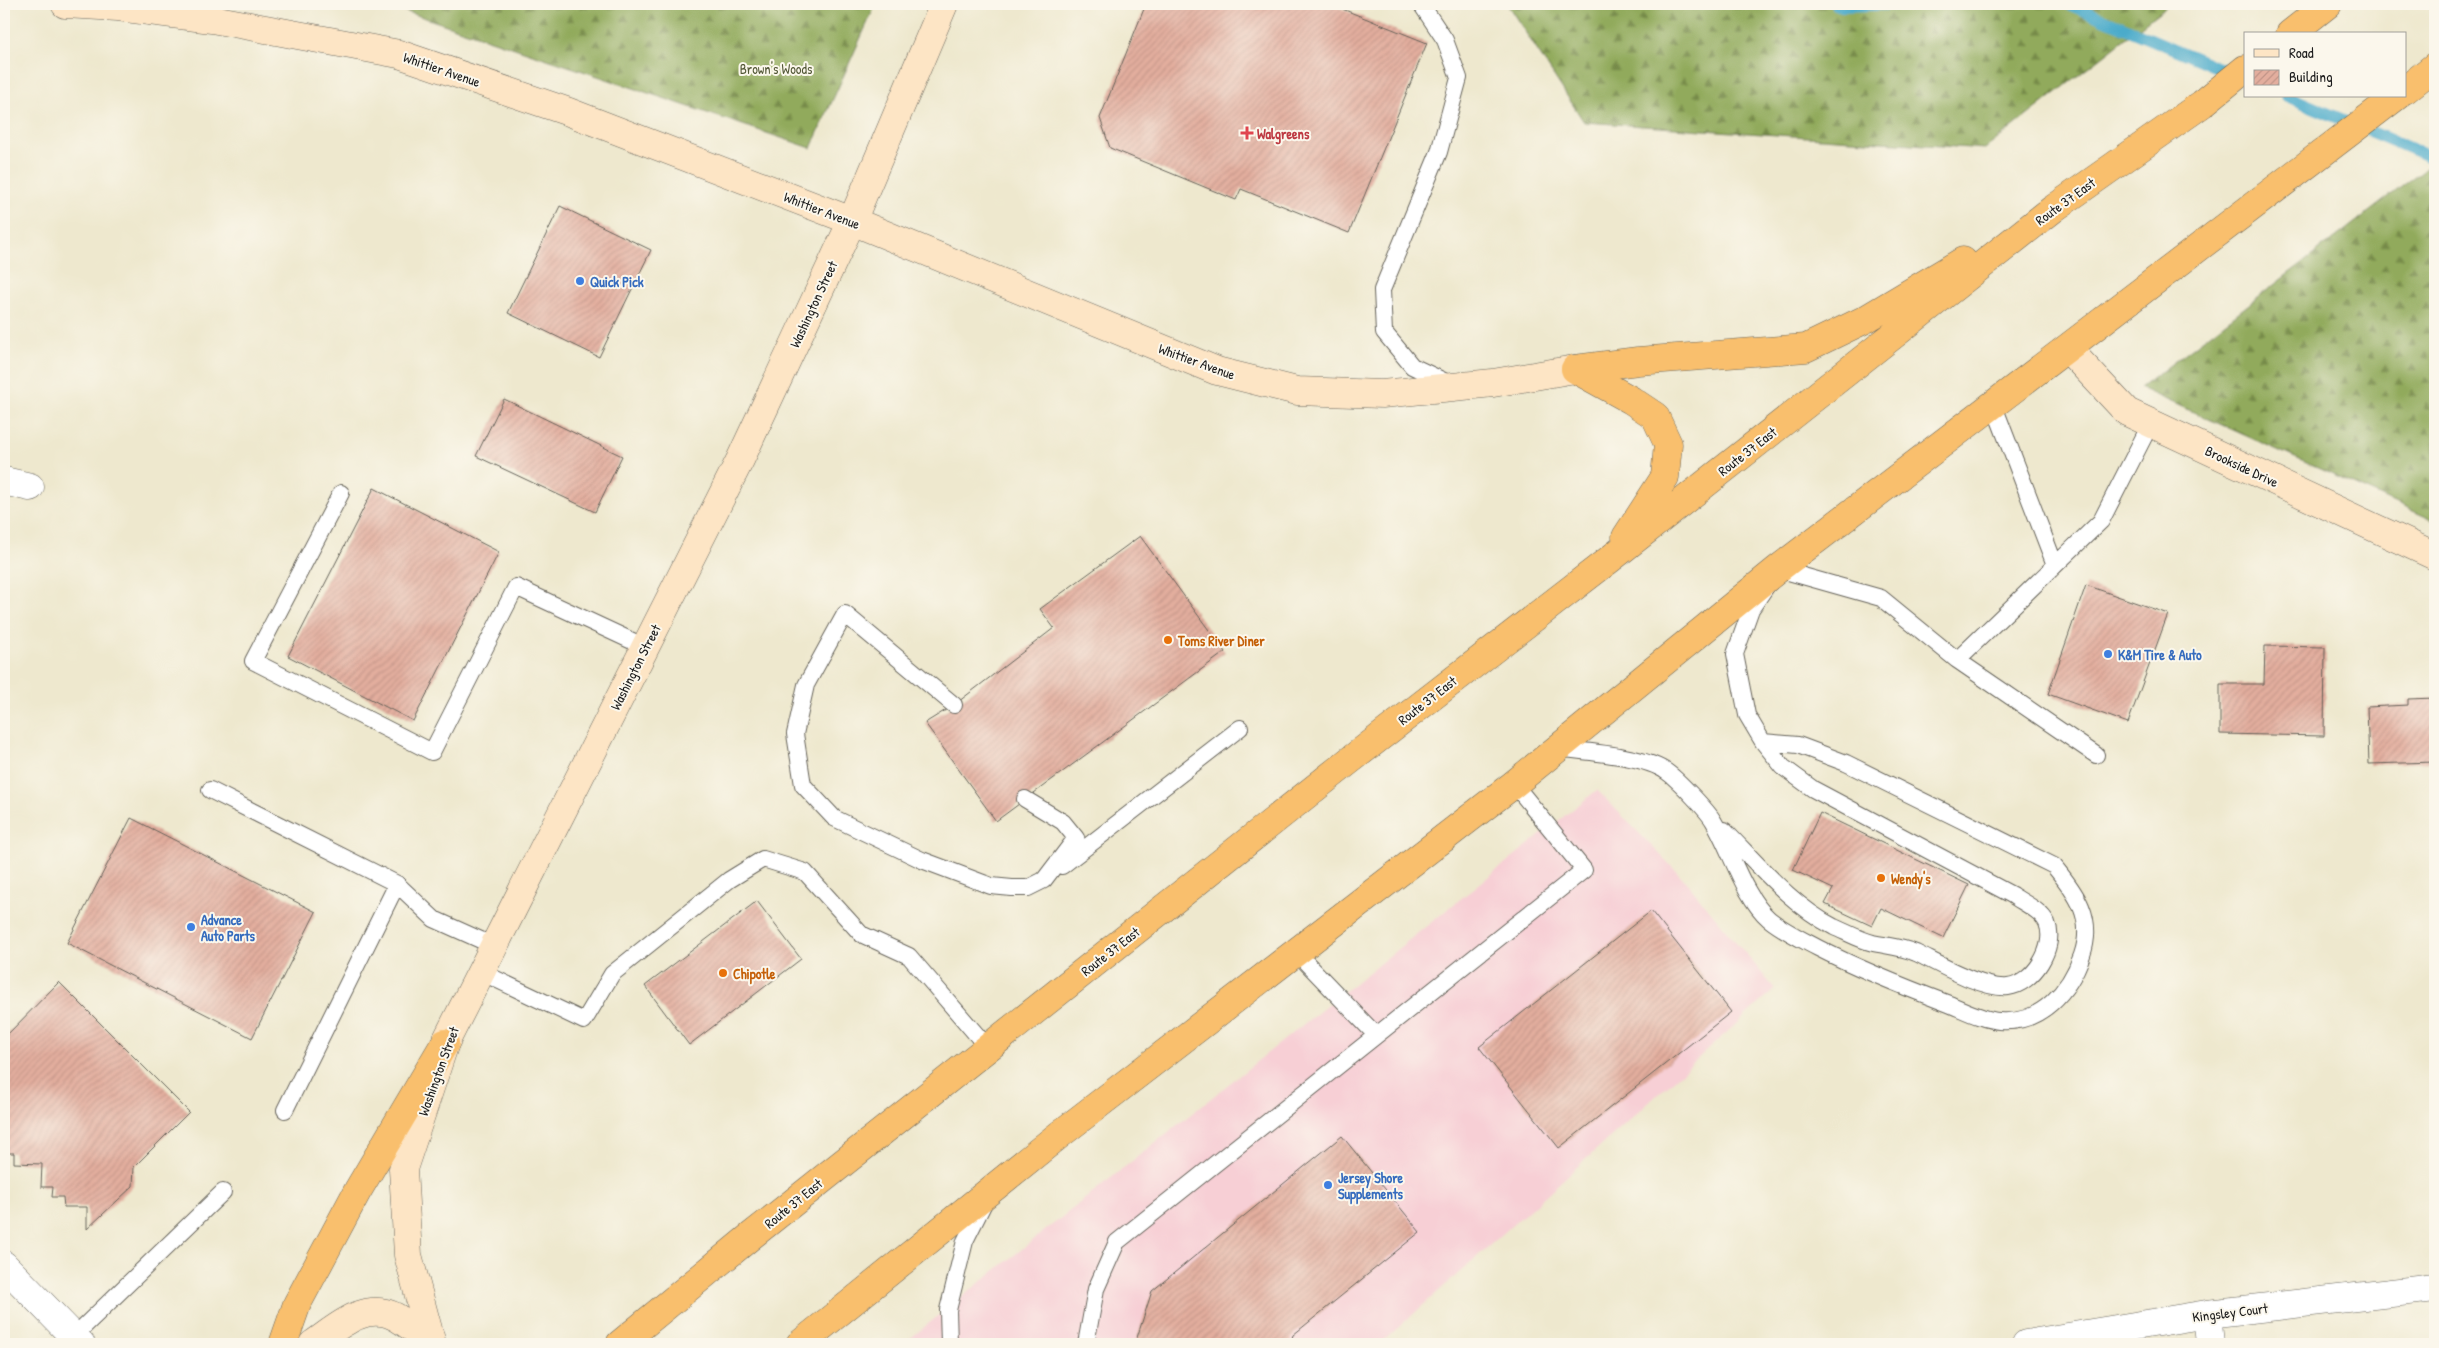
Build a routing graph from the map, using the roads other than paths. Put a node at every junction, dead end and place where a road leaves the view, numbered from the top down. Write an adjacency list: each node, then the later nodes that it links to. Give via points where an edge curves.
1 (65, 4): 5 (street, Whittier Avenue)
2 (944, 4): 12 (street, Washington Street)
3 (1421, 4): 15 (lane, via 1446,40 1459,78 1439,152 1382,290 1382,312 1384,332 1412,366)
4 (2328, 4): 6 (highway)
5 (215, 12): 12 (street, Whittier Avenue, via 398,54 569,112)
6 (2293, 32)
7 (2435, 66): 9 (highway)
8 (2244, 71): 11 (highway, Route 37 East)
9 (2406, 89)
10 (2394, 98): 13 (highway)
11 (2053, 209): 14 (highway, via 1866,319 1806,348); 21 (highway, Route 37 East)
12 (852, 221): 15 (street, Whittier Avenue, via 1217,371 1298,391 1382,394); 25 (street, Washington Street, via 716,510)
13 (2068, 349): 16 (highway); 17 (street, Brookside Drive, via 2126,412)
14 (1575, 369): 15 (street, Whittier Avenue, via 1493,384); 21 (highway, via 1654,416 1668,444 1665,477)
15 (1457, 386)
16 (1994, 406): 23 (lane); 24 (highway)
17 (2151, 423): 22 (street, Brookside Drive); 23 (lane, via 2101,521)
18 (4, 481): 19 (street)
19 (30, 487)
20 (341, 493): 25 (lane, via 253,661 432,752 516,587)
21 (1614, 556): 43 (highway, Route 37 East, via 1349,761)
22 (2435, 556)
23 (2055, 565): 26 (lane)
24 (1778, 569): 26 (lane, via 1881,598); 29 (lane, via 1751,609 1735,654 1747,715); 30 (highway)
25 (645, 647): 38 (street, Washington Street)
26 (1957, 660): 31 (lane)
27 (954, 705): 36 (lane, via 845,614 806,684 795,734 803,785 834,818 922,860 990,886 1028,888)
28 (1240, 728): 36 (lane)
29 (1763, 742): 35 (lane, via 1783,767 1813,789 2039,912 2047,923 2050,936 2038,968 2008,987 1982,983 1894,945 1871,943 1803,908); 35 (lane, via 1798,745 1846,763 2054,866 2077,894 2086,922 2085,948 2077,972 2054,1002 2040,1013 2020,1020 1999,1022 1878,977 1787,932 1768,918 1753,900)
30 (1556, 748): 32 (highway); 35 (lane, via 1631,758 1667,772)
31 (2096, 755)
32 (1514, 784): 39 (highway); 41 (lane, via 1584,870)
33 (210, 790): 37 (lane)
34 (1025, 799): 36 (lane, via 1063,822 1076,838)
35 (1713, 820)
36 (1044, 880)
37 (397, 884): 38 (lane, via 434,919); 44 (lane)
38 (494, 946): 40 (street, Washington Street)
39 (1296, 952): 41 (lane); 45 (highway)
40 (481, 972): 42 (street, Washington Street); 43 (lane, via 584,1021 612,974 730,880 763,859 805,872 861,934 909,956)
41 (1376, 1034): 57 (lane, via 1117,1242 1096,1288)
42 (445, 1043): 51 (street, Washington Street, via 404,1169 408,1254); 52 (highway, via 358,1190 296,1304)
43 (988, 1048): 54 (highway, Route 37 East)
44 (285, 1110)
45 (991, 1190): 55 (highway); 56 (lane, via 965,1241 948,1310)
46 (223, 1192): 50 (lane)
47 (4, 1265): 50 (street)
48 (2435, 1288): 49 (street, Kingsley Court)
49 (2207, 1314): 58 (street, Kingsley Court); 59 (street)
50 (77, 1340)
51 (432, 1343): 53 (street, via 394,1316 371,1310)
52 (283, 1344)
53 (313, 1344)
54 (620, 1344)
55 (800, 1344)
56 (949, 1344)
57 (1086, 1344)
58 (2026, 1344)
59 (2210, 1344)

